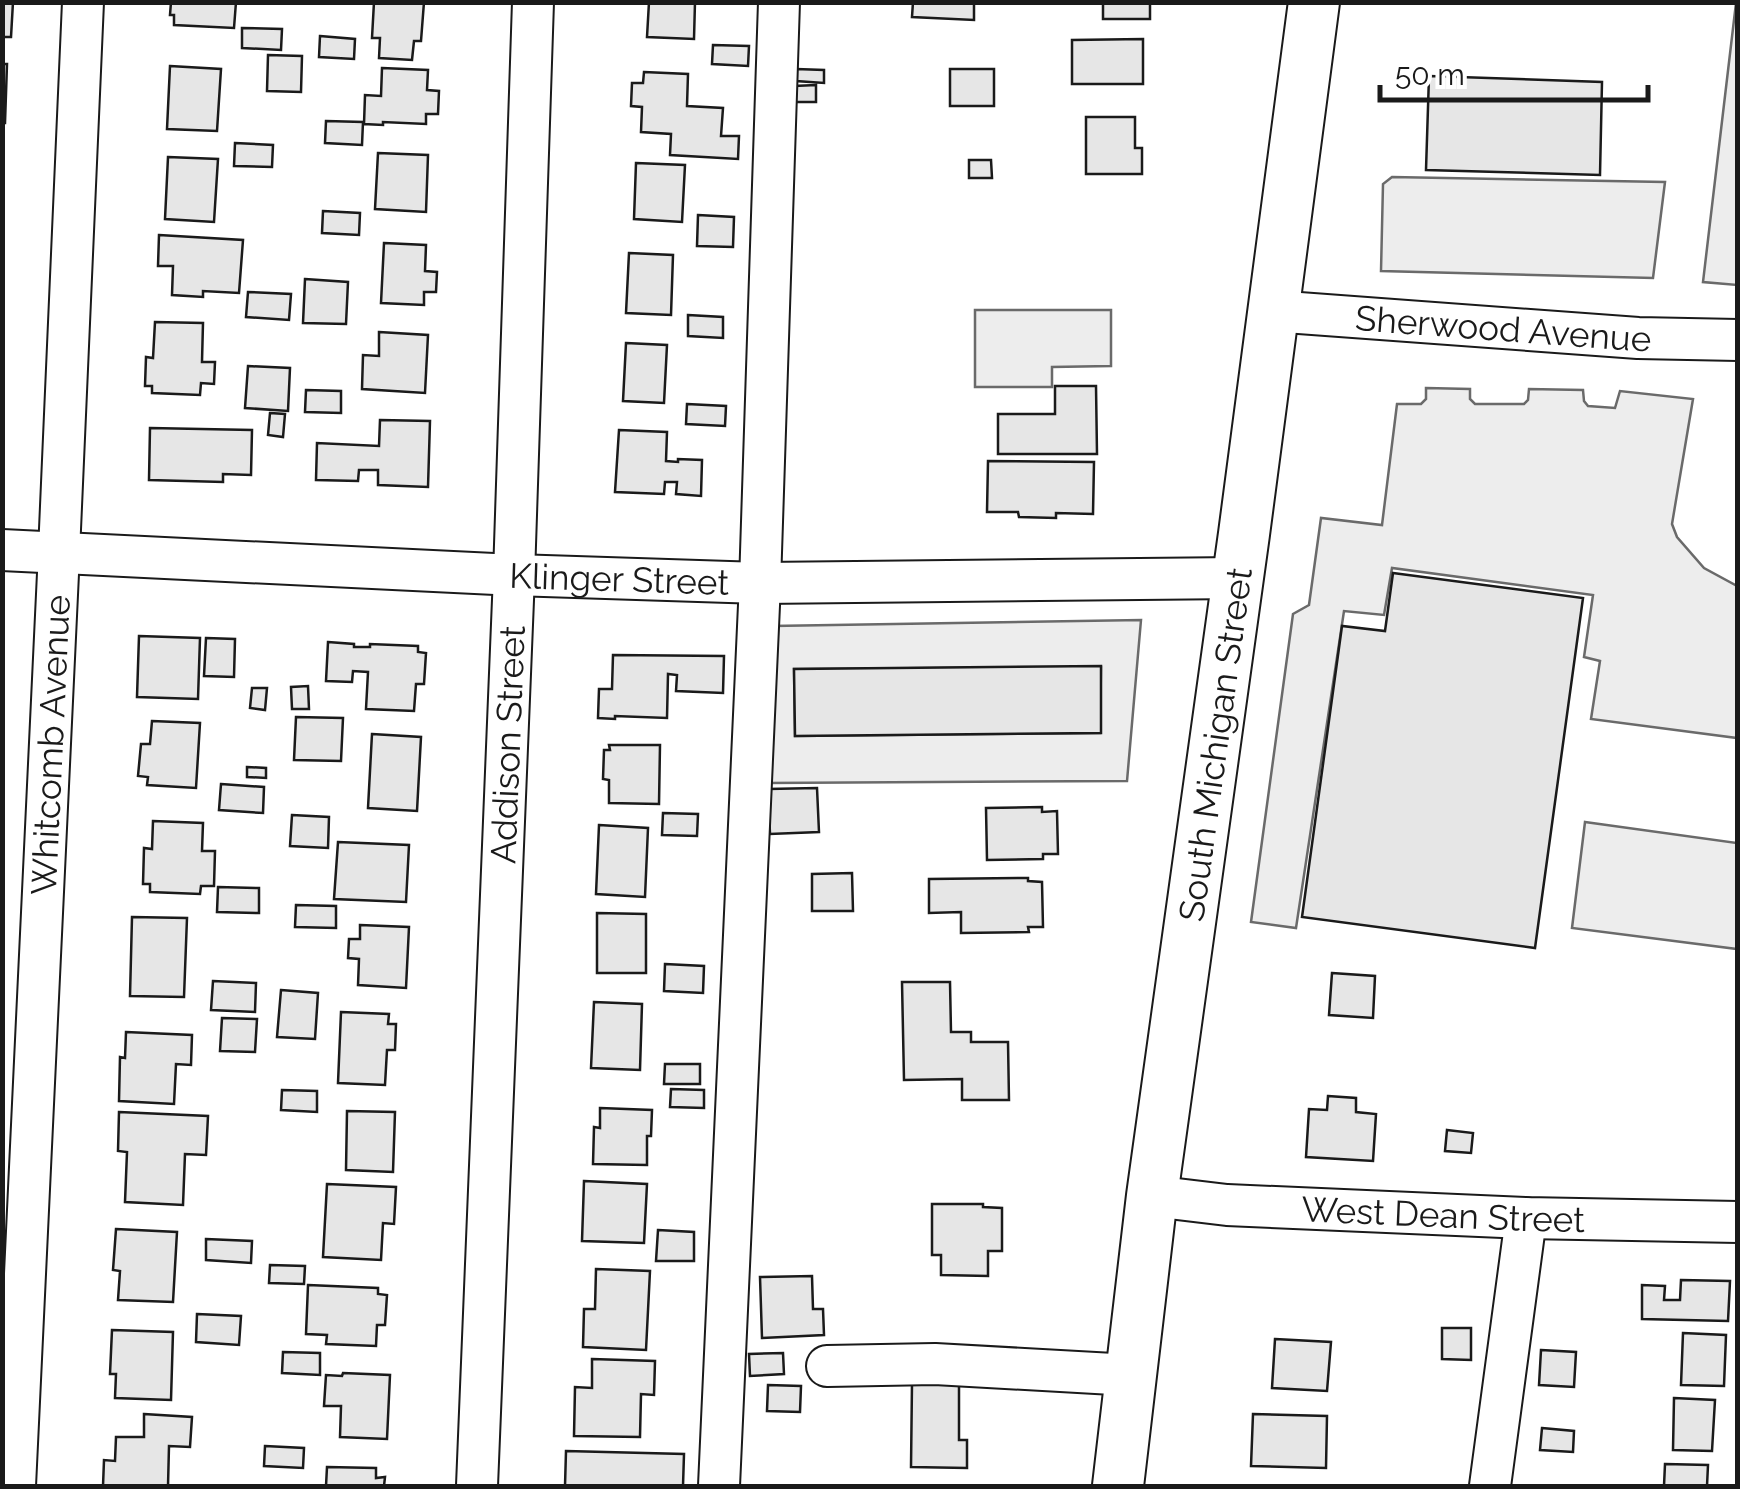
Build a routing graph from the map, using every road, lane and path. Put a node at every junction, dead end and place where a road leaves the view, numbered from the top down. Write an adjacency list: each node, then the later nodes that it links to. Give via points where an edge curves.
1 (83, 2): 8 (street, Whitcomb Avenue)
2 (534, 2): 9 (street, Addison Street)
3 (779, 2): 11 (street)
4 (1314, 2): 5 (main road, South Michigan Street)
5 (1272, 311): 6 (street, Sherwood Avenue); 10 (main road, South Michigan Street)
6 (1738, 340)
7 (2, 550): 8 (street, Klinger Street)
8 (60, 552): 9 (street, Klinger Street); 17 (street, Whitcomb Avenue)
9 (514, 575): 11 (street, Klinger Street); 18 (street, Addison Street)
10 (1238, 578): 11 (street, Klinger Street); 12 (main road, South Michigan Street)
11 (760, 582): 19 (street)
12 (1152, 1196): 13 (street, West Dean Street); 16 (main road, South Michigan Street)
13 (1526, 1218): 14 (street, West Dean Street); 21 (street)
14 (1738, 1222)
15 (827, 1366): 16 (street, via 935,1364)
16 (1131, 1375): 20 (main road, South Michigan Street)
17 (14, 1486)
18 (477, 1486)
19 (719, 1486)
20 (1118, 1486)
21 (1490, 1486)

